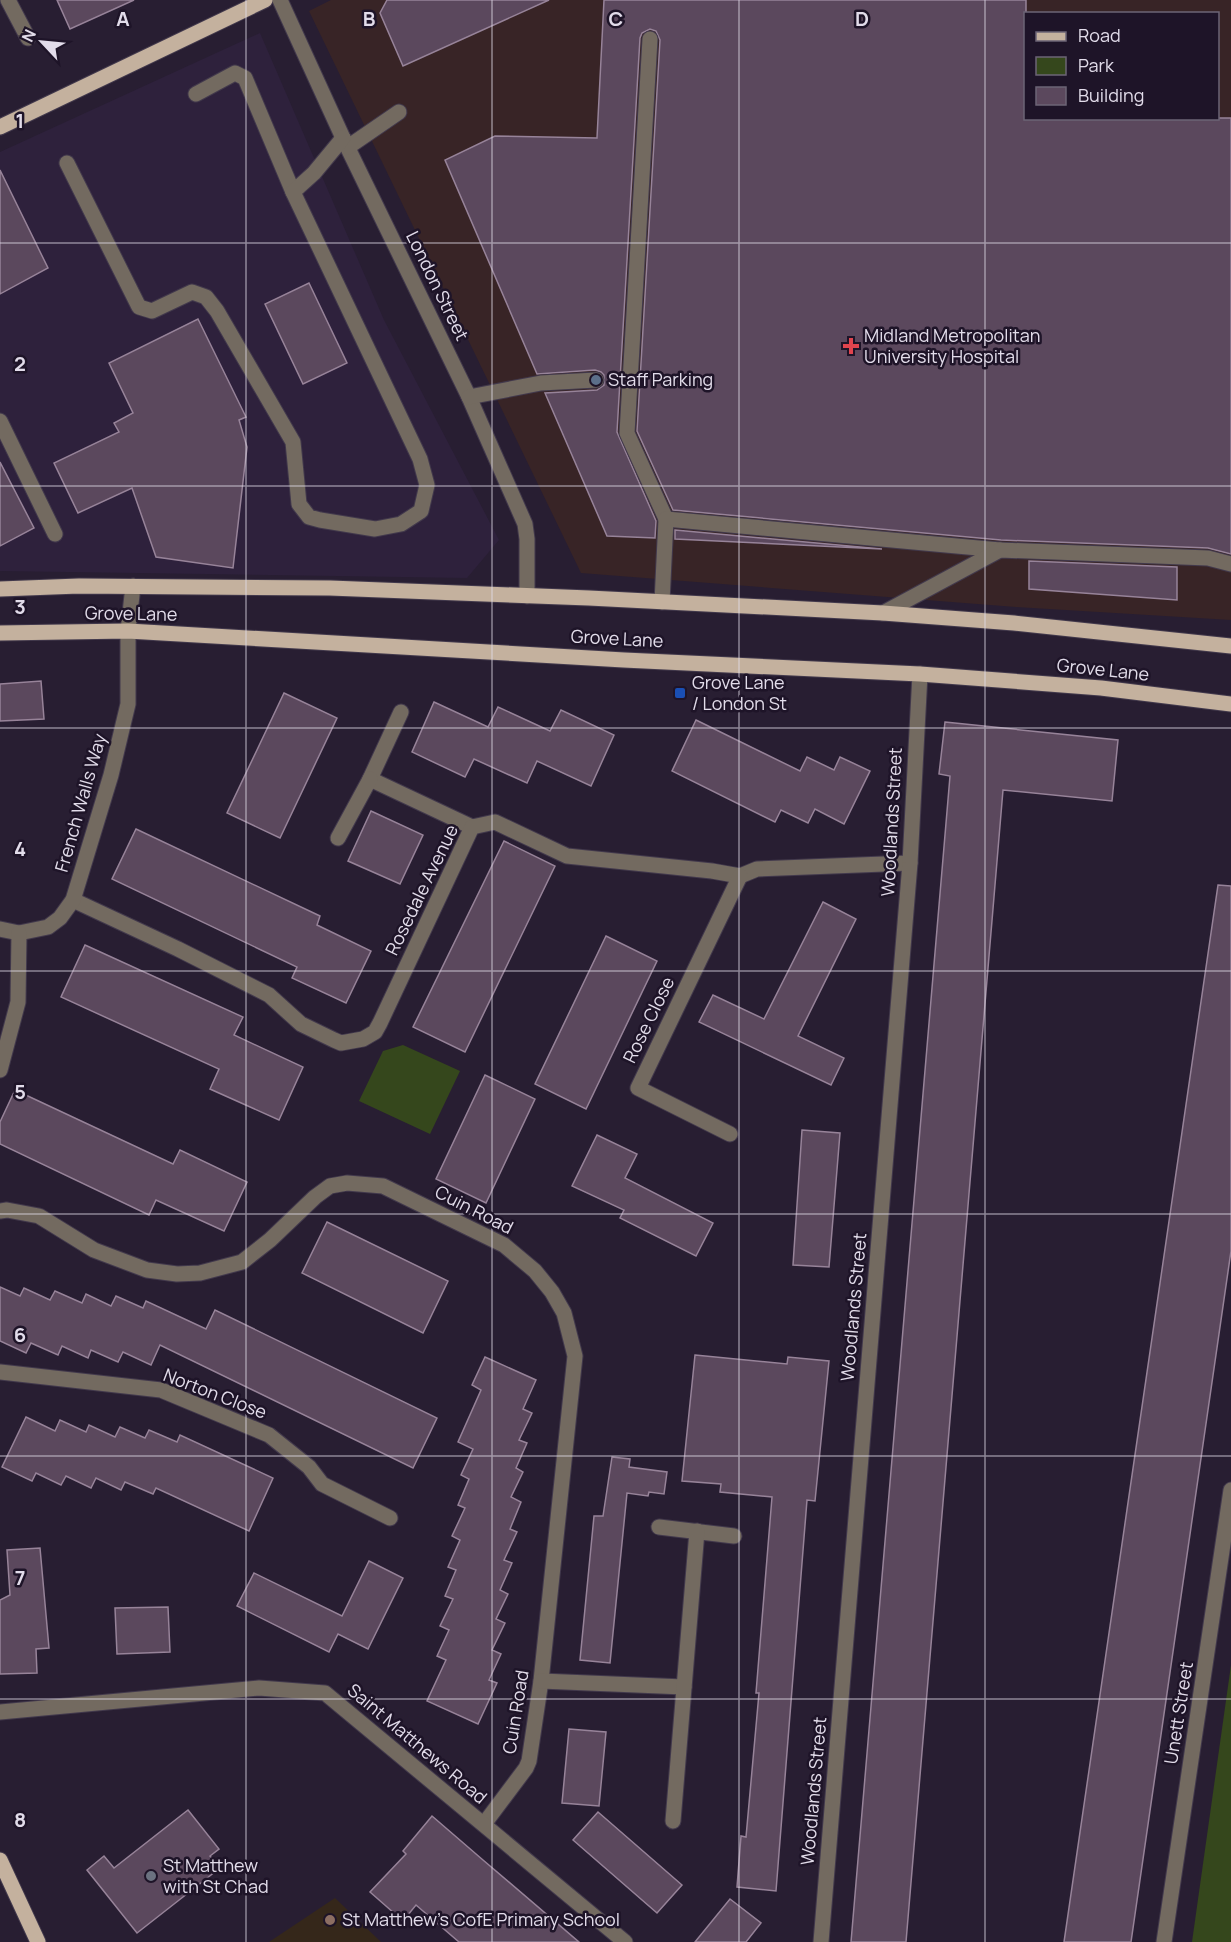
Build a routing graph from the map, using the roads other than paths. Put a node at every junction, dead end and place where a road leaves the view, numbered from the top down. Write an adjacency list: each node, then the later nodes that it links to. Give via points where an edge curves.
1 (8, 0): 4 (street)
2 (265, 0): 8 (main road)
3 (279, 0): 9 (street, London Street)
4 (28, 38)
5 (650, 39): 15 (street, via 627,433)
6 (196, 94): 11 (street, via 235,73 245,78)
7 (399, 112): 9 (street)
8 (0, 127)
9 (346, 142): 11 (street); 13 (street, London Street)
10 (67, 163): 11 (street, via 139,308 152,311 192,292 206,297 217,311 293,442 299,504 309,517 375,529 401,524 421,512 426,485 420,459)
11 (292, 192)
12 (596, 380): 13 (street, via 541,383)
13 (468, 397): 21 (street, London Street, via 525,524)
14 (0, 421): 16 (street)
15 (666, 519): 17 (street); 22 (street)
16 (55, 534)
17 (1000, 550): 18 (street, via 1208,558); 23 (street)
18 (1231, 564)
19 (133, 586): 20 (main road, Grove Lane); 21 (main road, Grove Lane, via 330,588); 24 (street, French Walls Way)
20 (0, 589)
21 (527, 597): 22 (main road, Grove Lane)
22 (662, 602): 23 (main road, Grove Lane)
23 (883, 613): 26 (main road, Grove Lane, via 1014,622)
24 (128, 631): 25 (main road, Grove Lane); 27 (main road, Grove Lane); 35 (street, French Walls Way, via 128,704)
25 (0, 633)
26 (1231, 646)
27 (920, 674): 28 (main road, Grove Lane, via 1101,688); 33 (street, Woodlands Street)
28 (1231, 704)
29 (401, 712): 30 (street)
30 (370, 779): 31 (street); 32 (street)
31 (472, 827): 34 (street, Rosedale Avenue, via 495,822 567,856); 35 (street, Rosedale Avenue, via 375,1032 352,1042 341,1043 301,1024 269,995)
32 (338, 838)
33 (910, 863): 34 (street, Rosedale Avenue, via 757,869); 56 (street, Woodlands Street)
34 (740, 876): 39 (street, Rose Close, via 638,1088)
35 (73, 900): 37 (street, French Walls Way, via 48,927)
36 (0, 929): 37 (street, French Walls Way)
37 (19, 933): 38 (street, via 18,1002)
38 (0, 1070)
39 (730, 1134)
40 (0, 1211): 47 (street, Cuin Road, via 39,1216 94,1250 147,1270 200,1273 242,1262 330,1186 383,1186 504,1245 535,1271 564,1313 575,1356)
41 (0, 1371): 43 (street, Norton Close, via 161,1390 269,1436 309,1467 322,1484)
42 (1231, 1490): 57 (street, Unett Street)
43 (390, 1518)
44 (659, 1527): 45 (street)
45 (697, 1531): 46 (street); 48 (street)
46 (734, 1536)
47 (541, 1681): 48 (street); 51 (street, Cuin Road, via 529,1761)
48 (684, 1687): 50 (street)
49 (0, 1712): 51 (street, Saint Matthews Road, via 259,1688 325,1693)
50 (674, 1821)
51 (484, 1824): 55 (street, Saint Matthews Road)
52 (0, 1860): 53 (main road)
53 (5, 1883): 54 (main road)
54 (38, 1942)
55 (625, 1942)
56 (821, 1942)
57 (1164, 1942)

